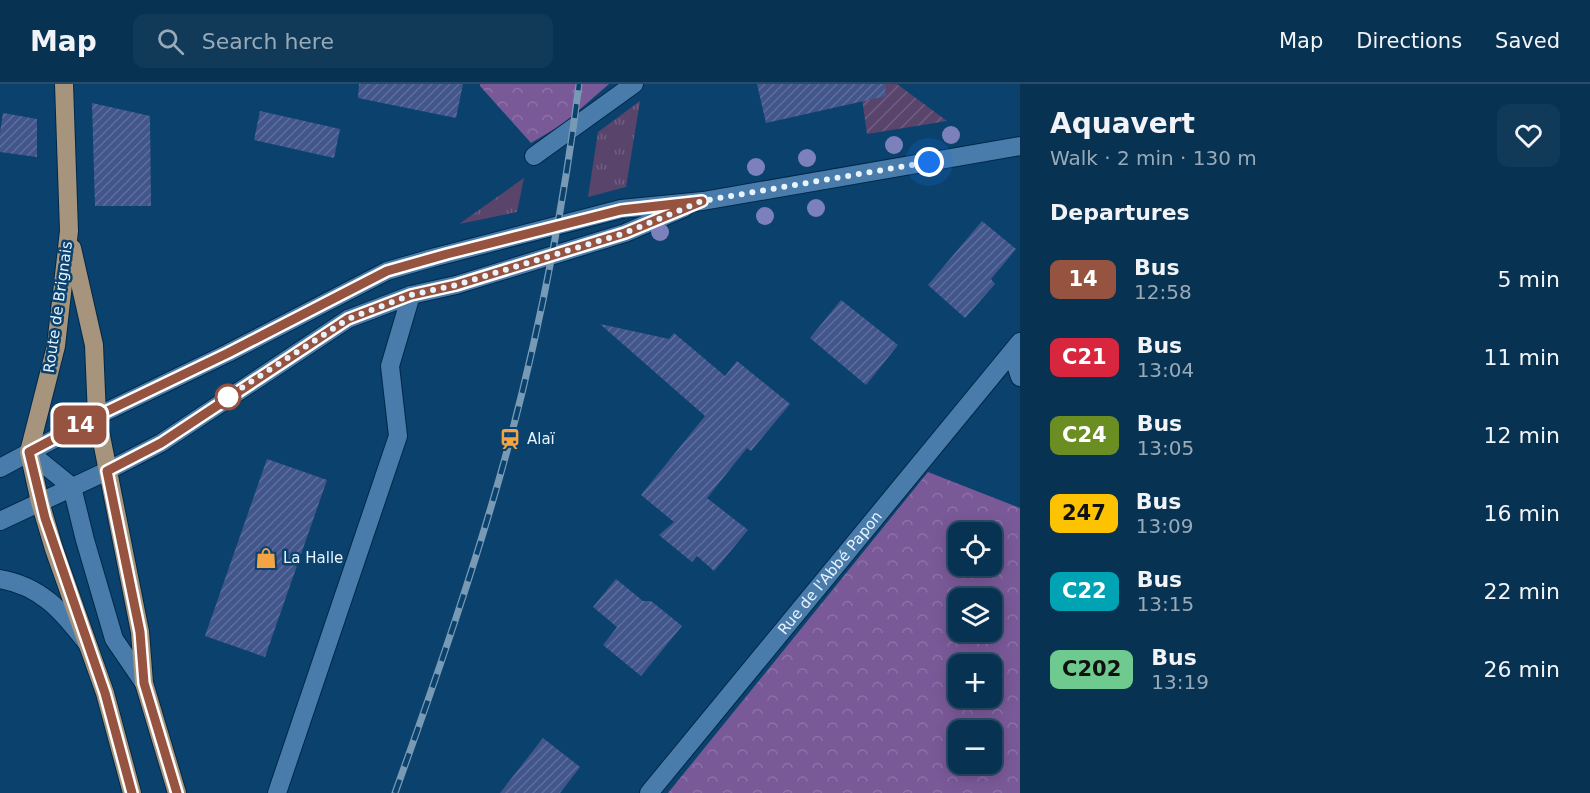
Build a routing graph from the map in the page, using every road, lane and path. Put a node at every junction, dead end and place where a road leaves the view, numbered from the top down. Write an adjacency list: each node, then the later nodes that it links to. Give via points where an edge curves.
1 (64, 84): 6 (main road, Route de Brignais)
2 (634, 84): 4 (main road)
3 (1020, 146): 5 (main road)
4 (534, 156)
5 (702, 201): 7 (main road, via 625,233); 10 (main road, via 621,210 387,271)
6 (69, 231): 10 (main road, Route de Brignais, via 94,345); 11 (main road, Route de Brignais, via 56,346)
7 (411, 295): 13 (main road, via 348,319 161,443); 22 (main road, via 390,366 398,436)
8 (1016, 347): 9 (main road, Rue de l'Abbé Papon); 23 (main road, Rue de l'Abbé Papon)
9 (1020, 377)
10 (97, 416): 11 (main road); 13 (main road, Route de Brignais)
11 (29, 452): 12 (main road); 14 (main road); 15 (main road, Route de Brignais)
12 (0, 468)
13 (107, 471): 14 (main road); 19 (main road, Route de Brignais, via 140,632)
14 (72, 487): 15 (main road); 19 (main road, via 114,639)
15 (40, 502): 16 (main road); 18 (main road, Route de Brignais)
16 (0, 521)
17 (0, 579): 18 (main road, via 36,591 62,611)
18 (89, 646): 20 (main road, Route de Brignais)
19 (144, 683): 21 (main road, Route de Brignais)
20 (132, 793)
21 (177, 793)
22 (277, 793)
23 (649, 793)

